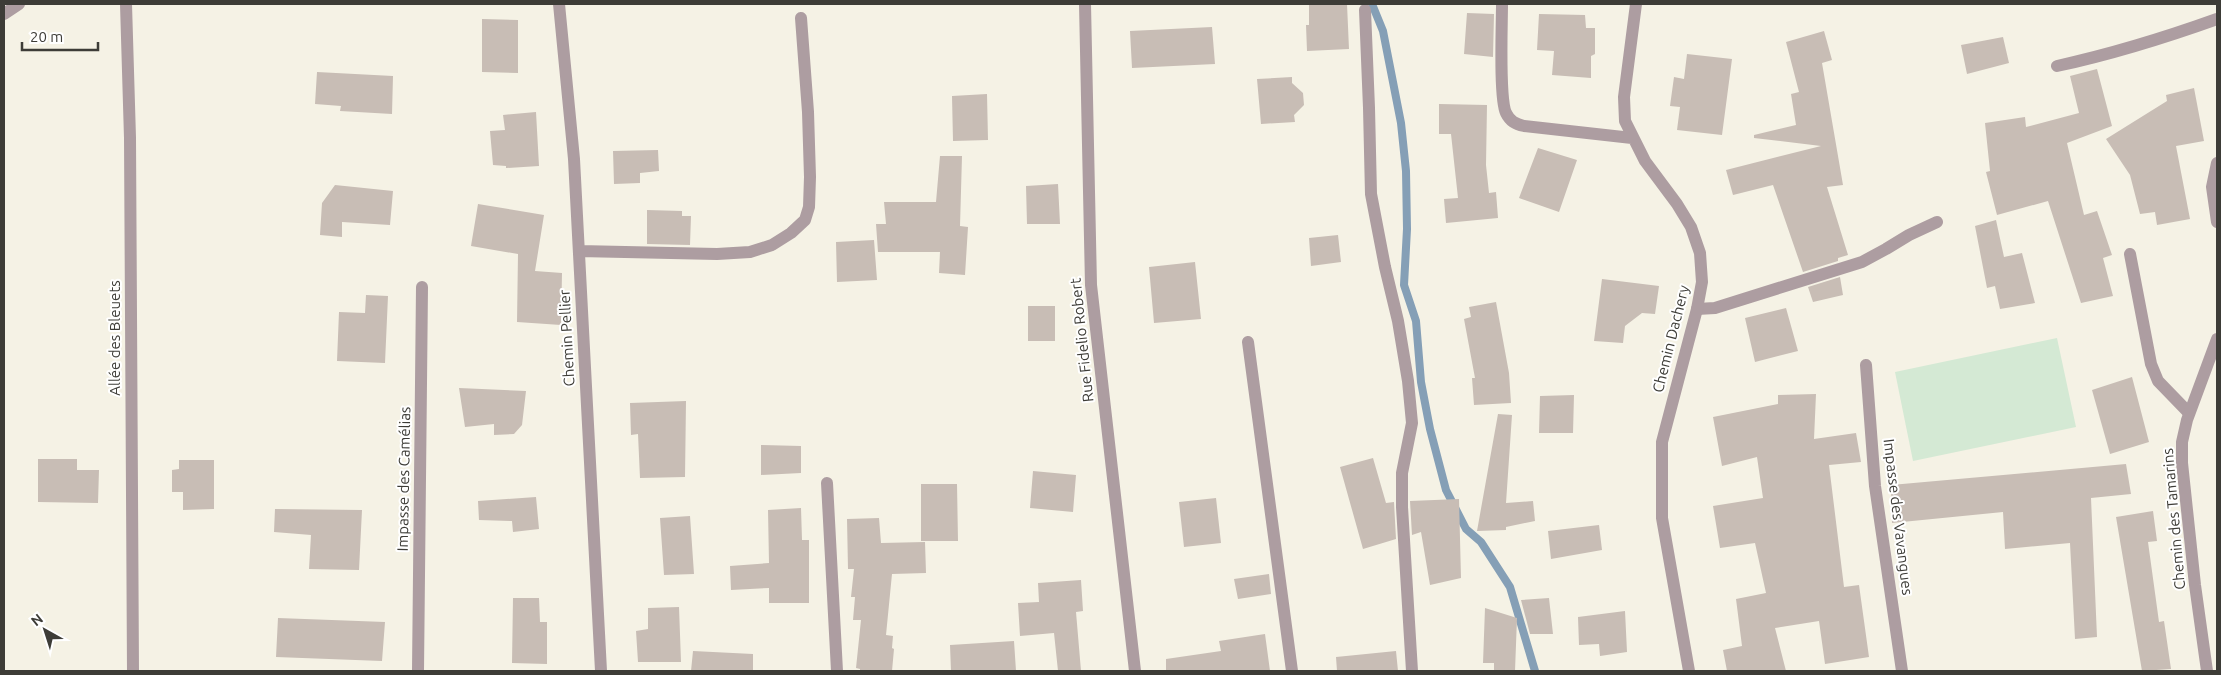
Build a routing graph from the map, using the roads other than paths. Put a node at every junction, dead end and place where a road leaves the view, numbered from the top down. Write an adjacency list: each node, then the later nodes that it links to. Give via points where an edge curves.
1 (20, 4): 8 (street)
2 (126, 4): 25 (street, Allée des Bleuets, via 130,138)
3 (559, 4): 16 (street, Chemin Pellier)
4 (1085, 4): 29 (street, Rue Fidelio Robert, via 1091,285)
5 (1502, 4): 12 (street, via 1503,103 1509,119 1524,126)
6 (1636, 4): 12 (street, Chemin Dachery, via 1624,97 1625,121)
7 (1365, 10): 31 (street, via 1371,194 1398,321 1411,415 1402,473 1402,508)
8 (4, 14)
9 (801, 18): 16 (street, via 810,177 809,207 804,220 772,245 750,252)
10 (2217, 19): 11 (street, via 2156,41)
11 (2057, 66)
12 (1632, 138): 19 (street, Chemin Dachery, via 1691,227 1700,253 1702,282)
13 (2217, 163): 15 (street, via 2212,187)
14 (1937, 222): 19 (street, via 1909,234 1862,262 1715,308)
15 (2217, 222)
16 (579, 251): 27 (street, Chemin Pellier)
17 (2130, 254): 23 (street, via 2151,364 2158,380)
18 (422, 286): 26 (street, Impasse des Camélias)
19 (1697, 309): 32 (street, Chemin Dachery, via 1662,442 1662,518)
20 (2217, 339): 23 (street, Chemin des Tamarins)
21 (1248, 342): 30 (street)
22 (1866, 365): 33 (street, Impasse des Vavangues, via 1875,486)
23 (2189, 413): 34 (street, Chemin des Tamarins, via 2182,442 2182,462)
24 (827, 483): 28 (street)
25 (133, 671)
26 (418, 671)
27 (602, 671)
28 (837, 671)
29 (1135, 671)
30 (1292, 671)
31 (1412, 671)
32 (1689, 671)
33 (1902, 671)
34 (2208, 671)

